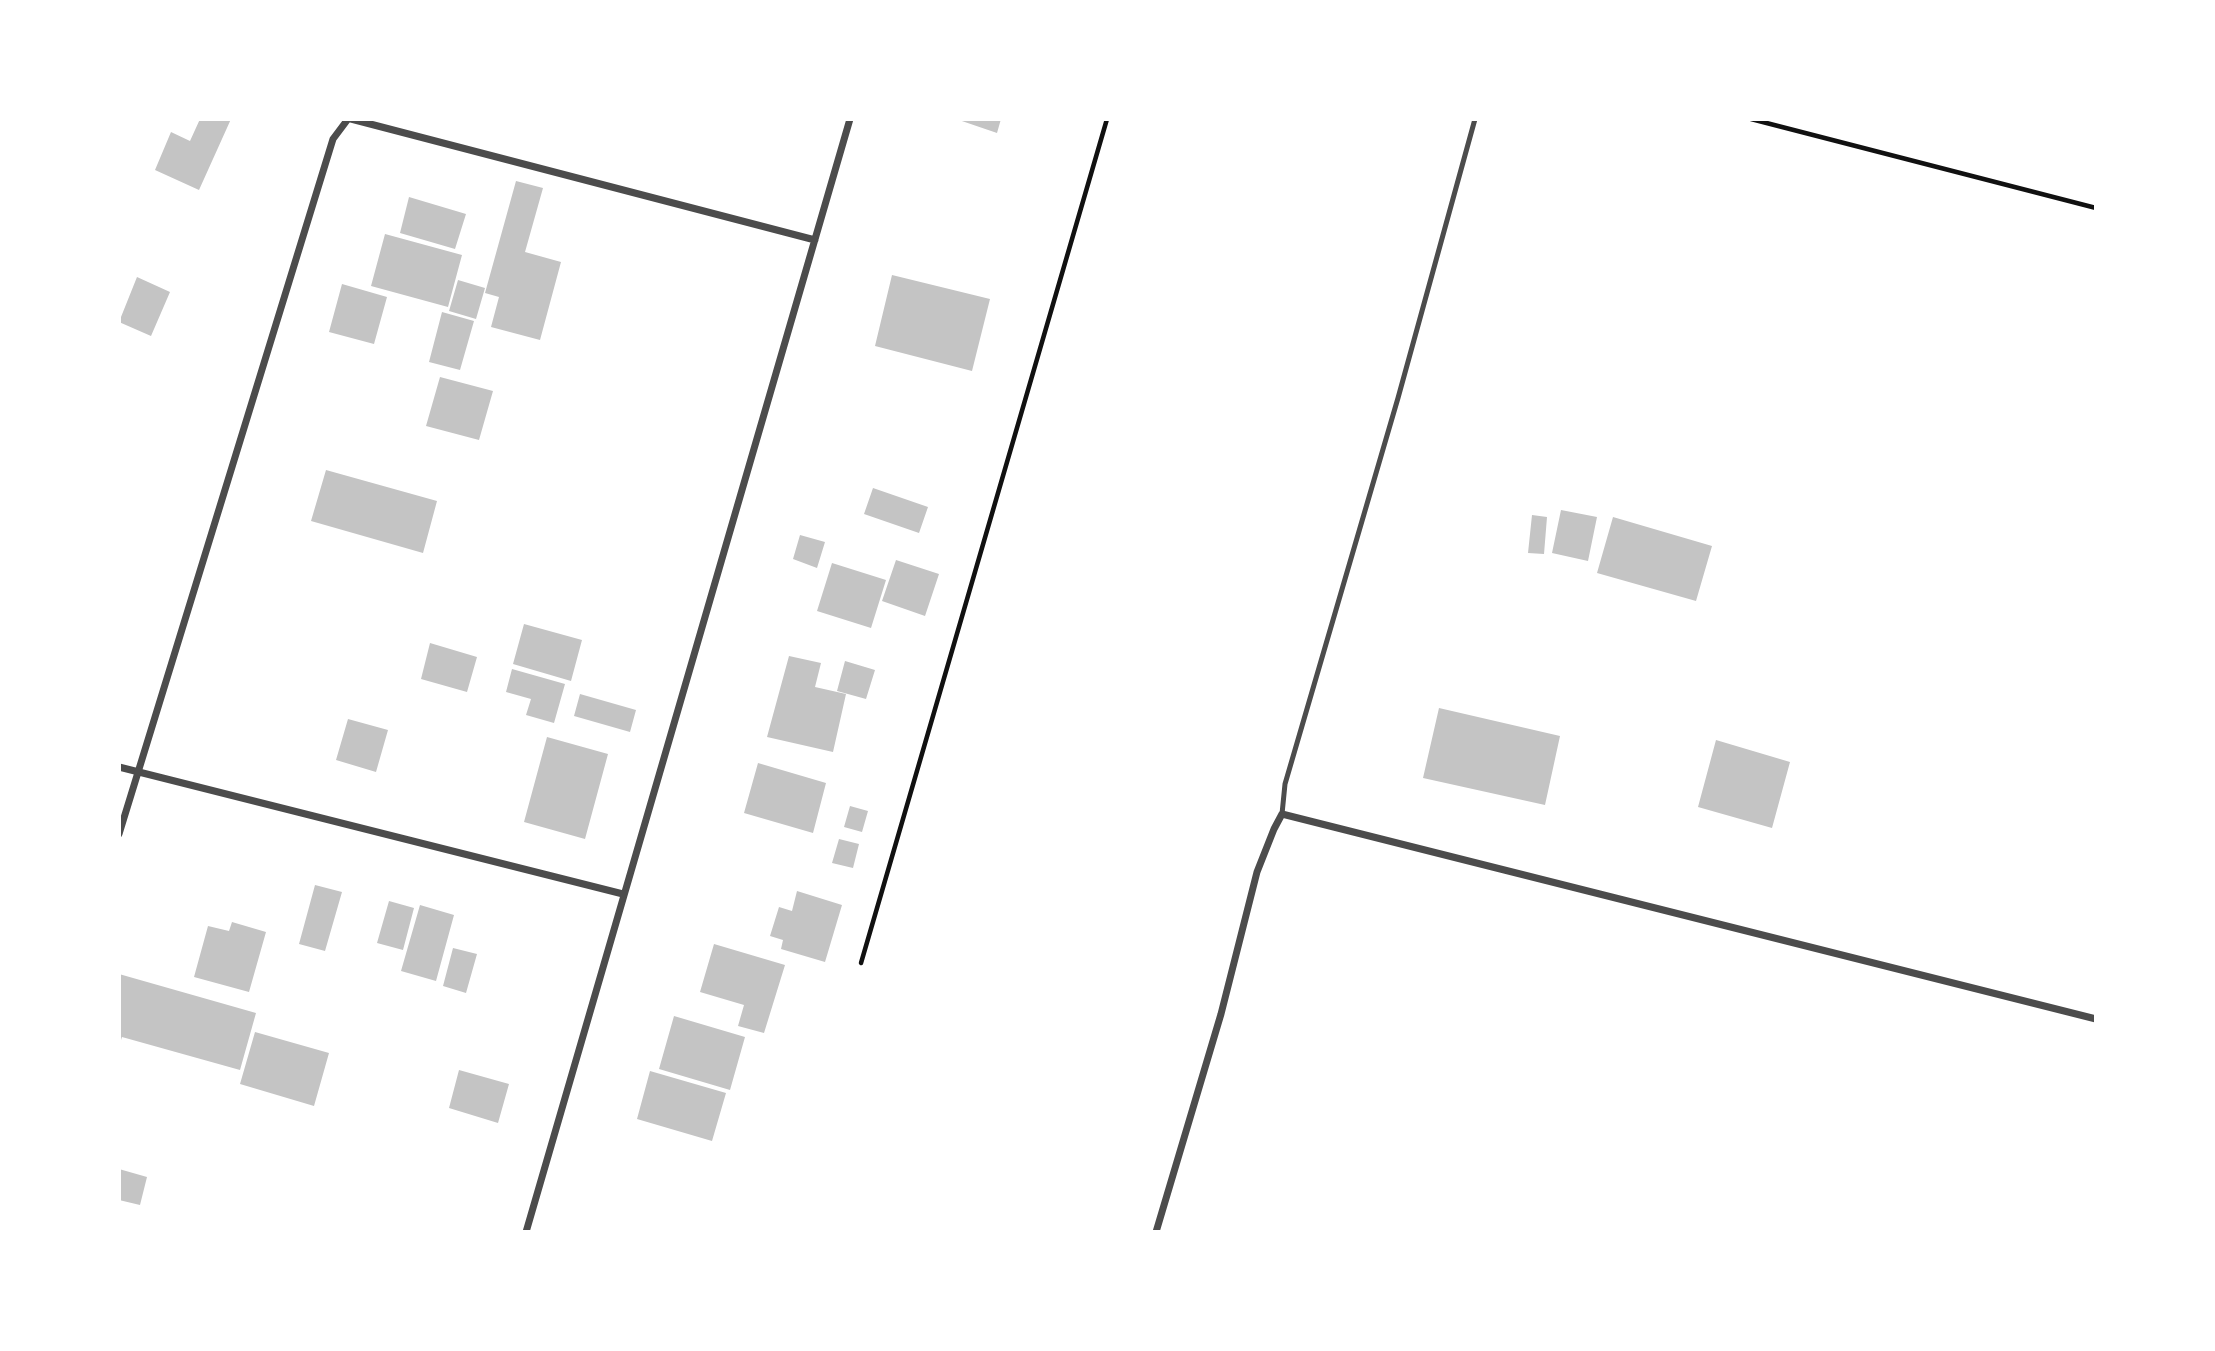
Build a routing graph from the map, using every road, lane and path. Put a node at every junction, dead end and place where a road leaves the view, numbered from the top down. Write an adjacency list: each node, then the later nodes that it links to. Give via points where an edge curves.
1 (349, 119): 7 (street); 9 (street, via 333,139)
2 (850, 119): 7 (street)
3 (1108, 119): 13 (path)
4 (1475, 119): 10 (lane, via 1285,784)
5 (1751, 119): 6 (path)
6 (2096, 208)
7 (815, 240): 12 (street)
8 (119, 767): 9 (street)
9 (137, 772): 11 (street); 12 (street)
10 (1282, 814): 14 (street); 16 (street, via 1257,872 1221,1014)
11 (119, 834)
12 (624, 894): 15 (street)
13 (861, 963)
14 (2096, 1019)
15 (526, 1232)
16 (1156, 1232)

